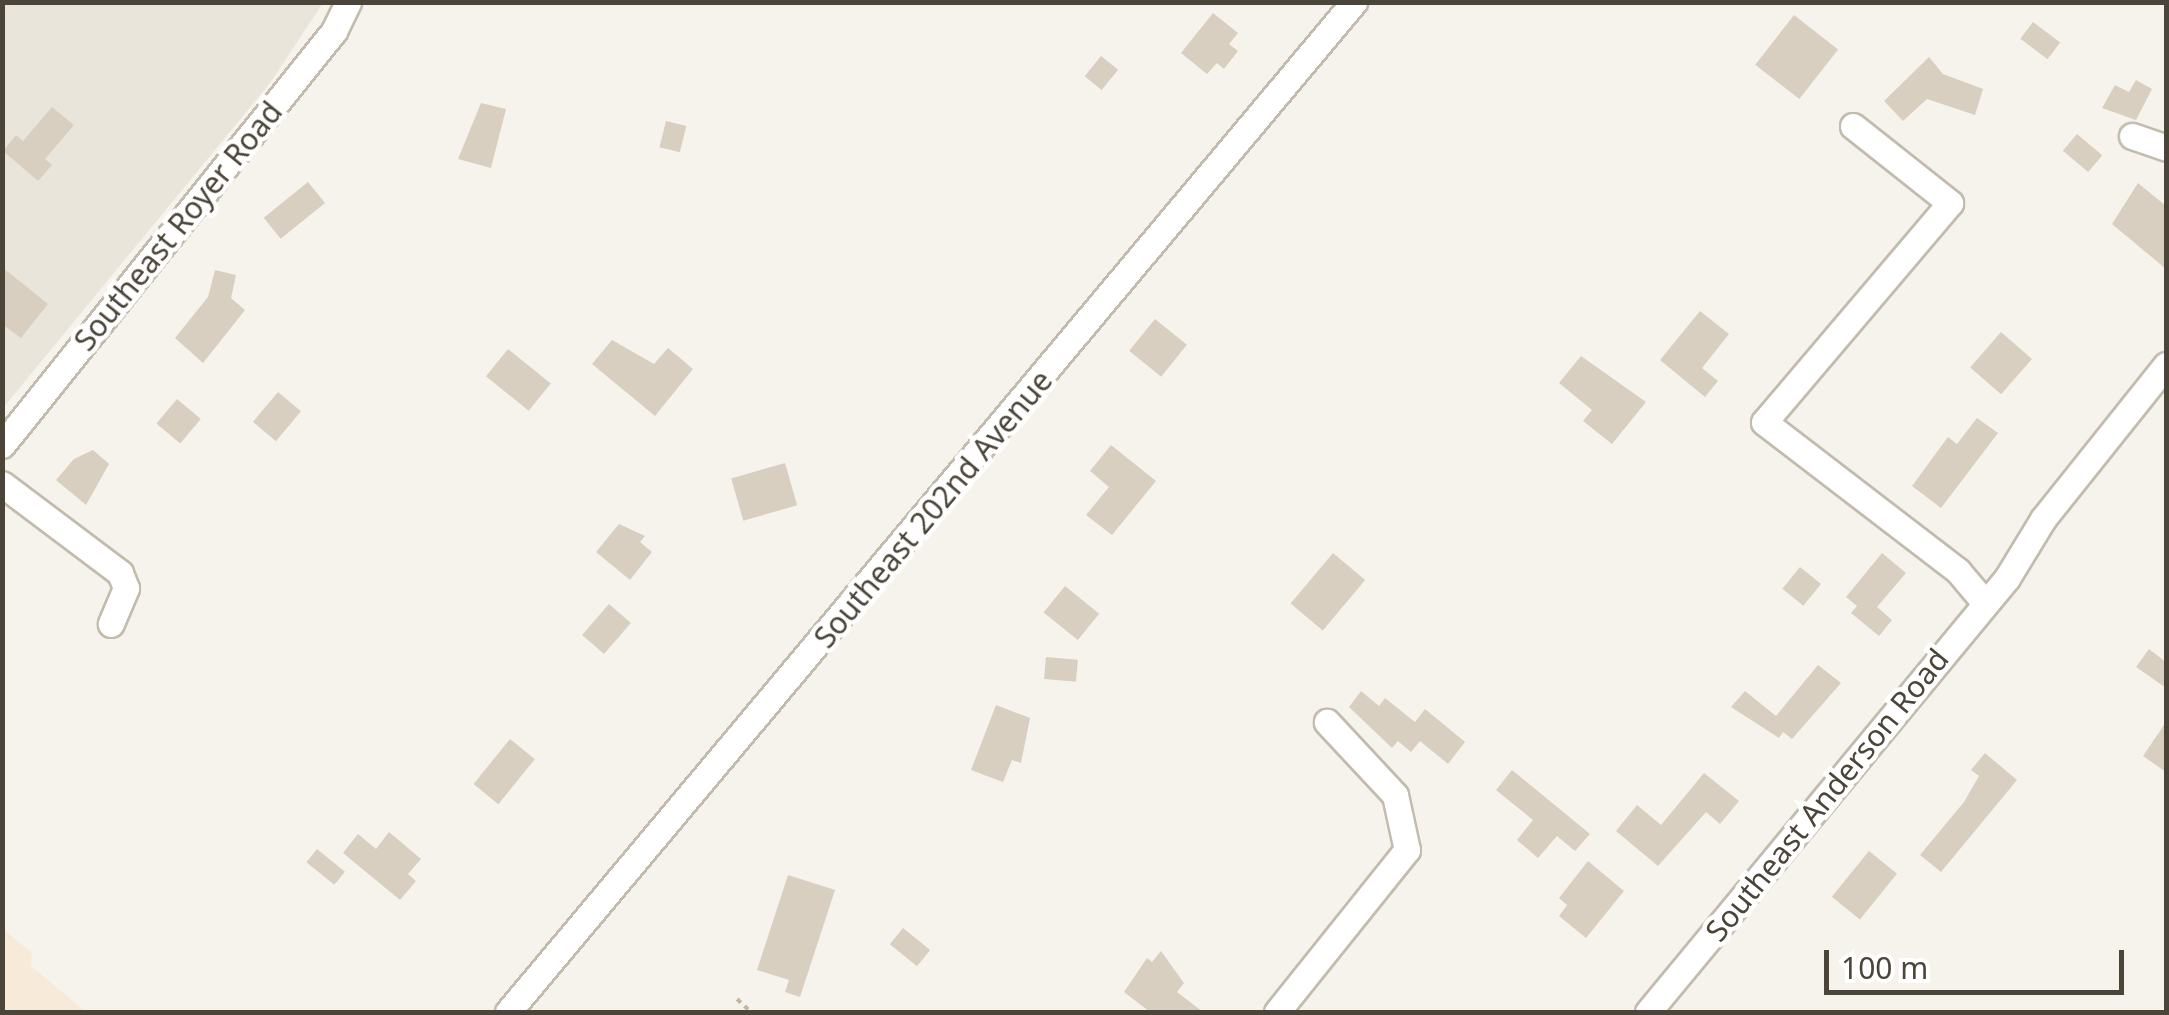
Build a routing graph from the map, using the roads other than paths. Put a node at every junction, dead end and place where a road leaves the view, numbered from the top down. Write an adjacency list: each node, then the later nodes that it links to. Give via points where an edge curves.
1 (348, 2): 7 (street, Southeast Royer Road, via 334,31)
2 (1354, 2): 12 (street, Southeast 202nd Avenue)
3 (1853, 126): 9 (street, via 1950,204 1764,422 1958,571)
4 (2132, 136): 5 (street)
5 (2166, 148)
6 (2166, 365): 9 (street, Southeast Anderson Road)
7 (2, 446)
8 (2, 484): 10 (street, via 120,573 126,588)
9 (1985, 603): 14 (street, Southeast Anderson Road)
10 (111, 624)
11 (1328, 722): 13 (street, via 1395,795 1407,850)
12 (508, 1012)
13 (1277, 1012)
14 (1648, 1012)

